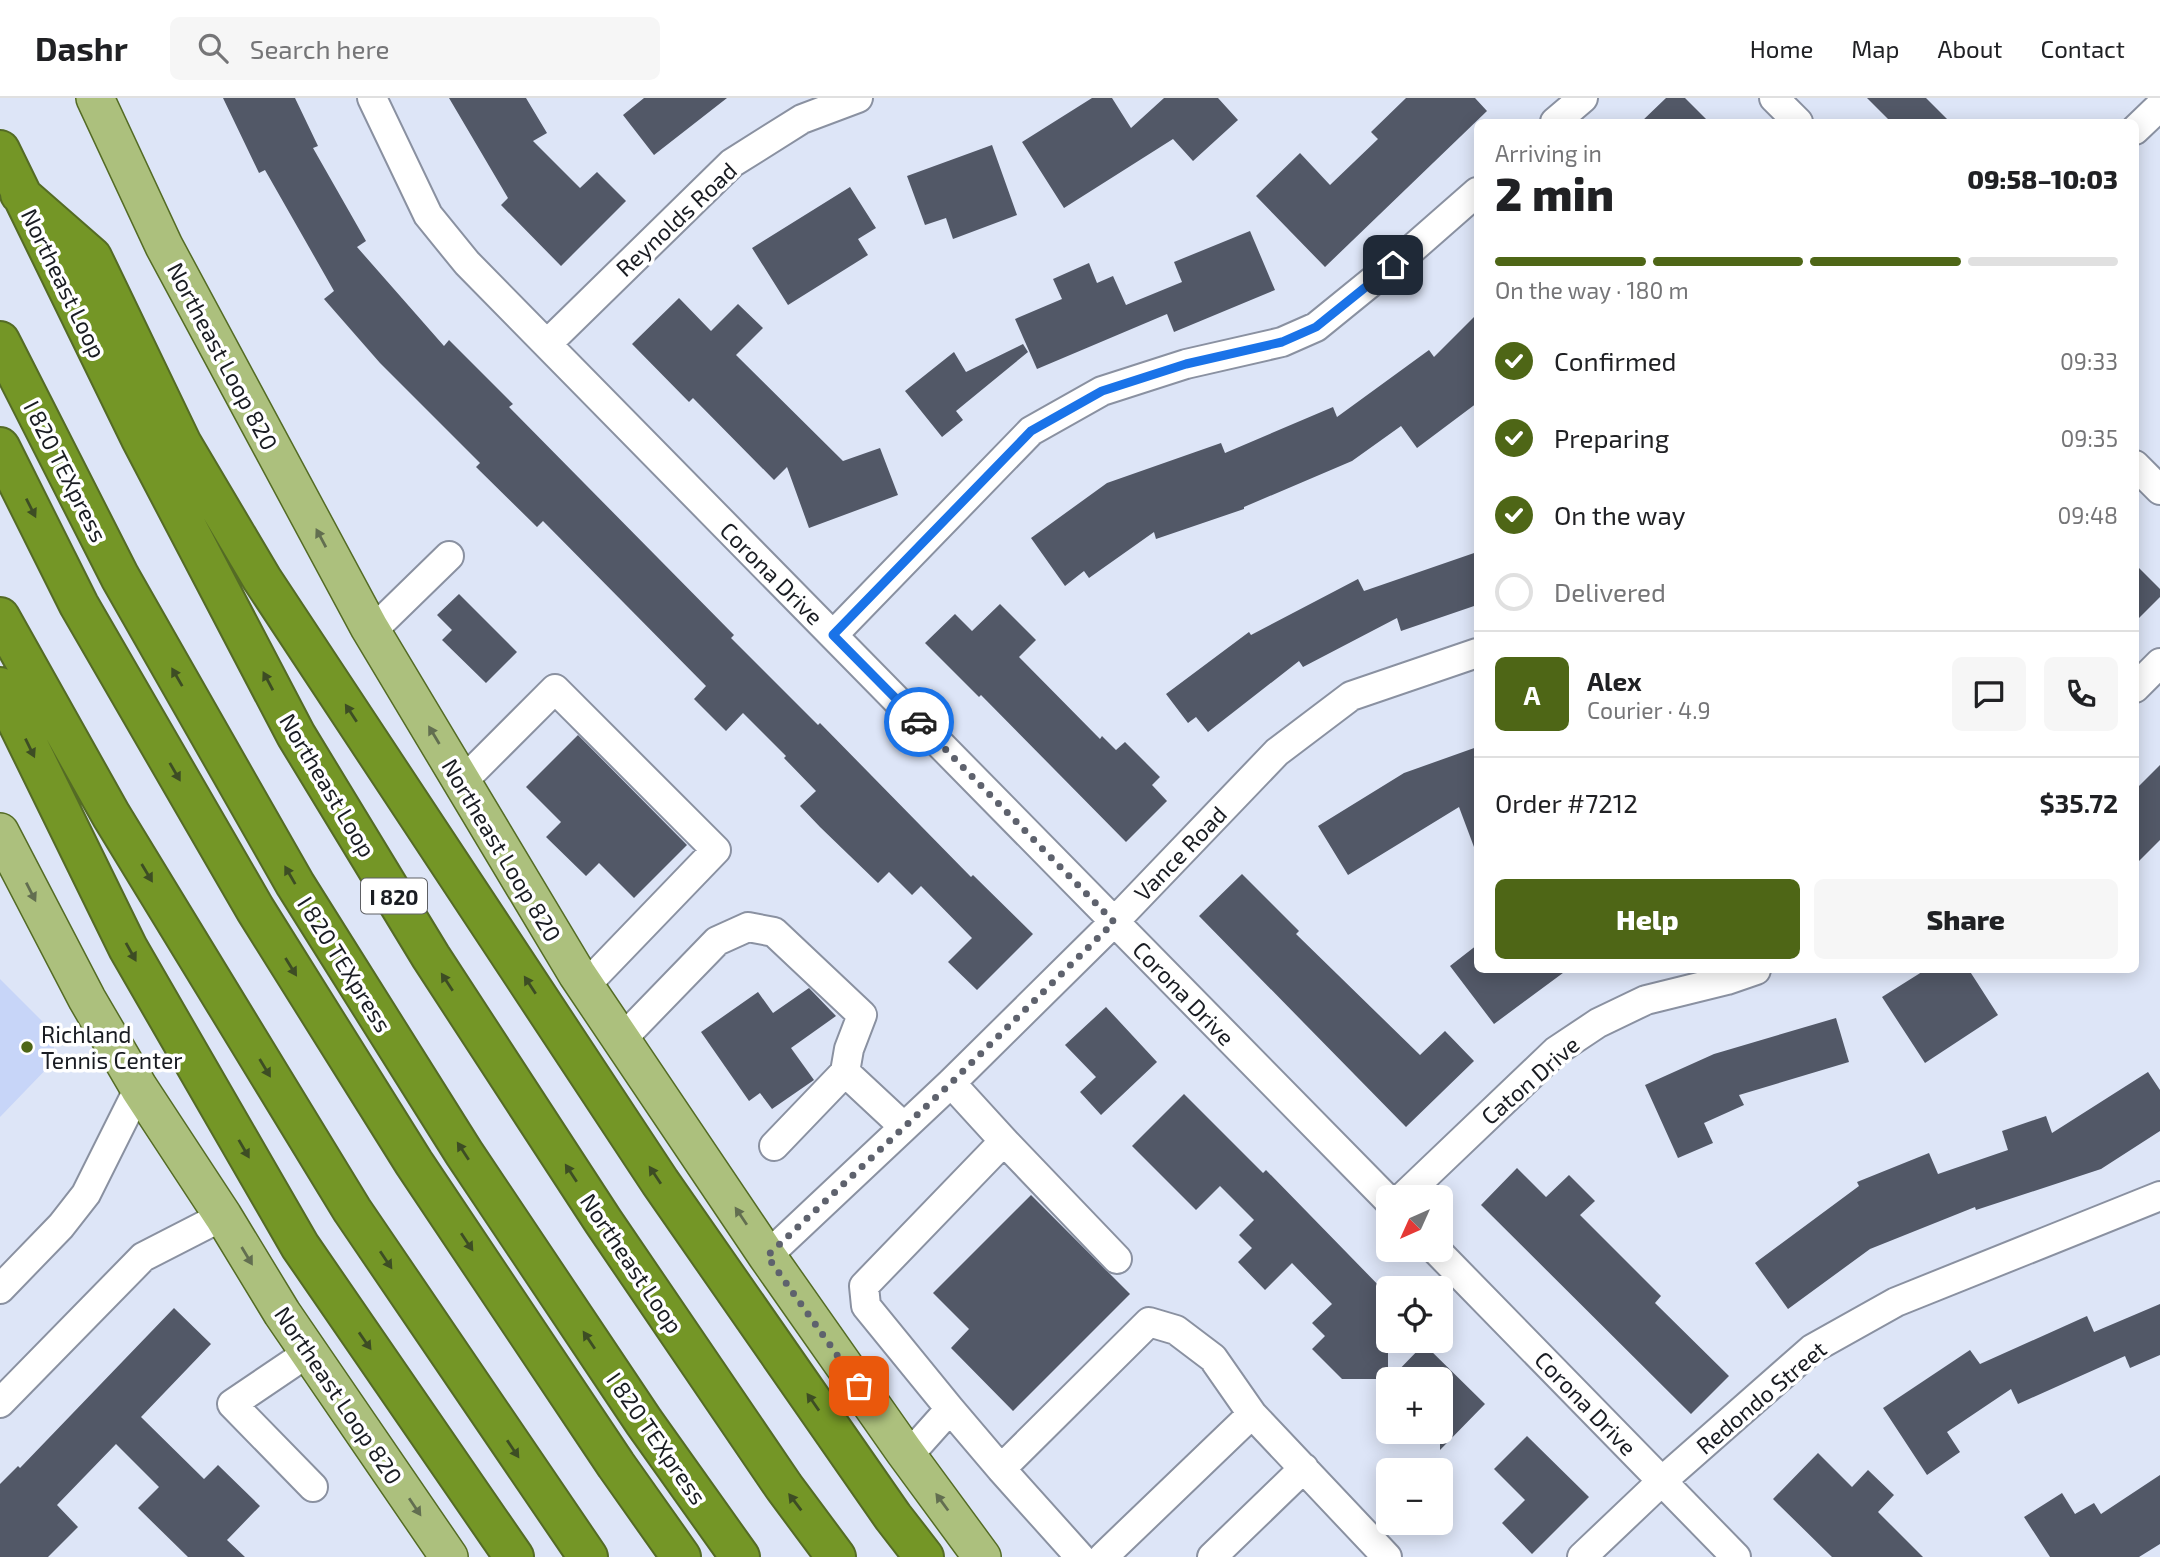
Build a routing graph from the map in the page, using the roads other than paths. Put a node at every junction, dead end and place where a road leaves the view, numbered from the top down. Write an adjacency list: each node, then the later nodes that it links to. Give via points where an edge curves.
1 (96, 98): 20 (main road, Northeast Loop 820, one-way to 1, via 164,246)
2 (372, 98): 14 (street, Corona Drive, via 428,215)
3 (858, 98): 14 (street, Reynolds Road, via 802,119 732,163)
4 (1583, 98): 7 (street)
5 (1774, 98): 8 (street)
6 (2160, 106): 9 (street)
7 (1558, 119)
8 (1795, 119)
9 (2139, 126)
10 (0, 150): 11 (highway, Northeast Loop / I 820)
11 (20, 194): 60 (highway, Northeast Loop / I 820, one-way to 11, via 603,1222 431,957 296,735 141,439); 61 (highway, one-way to 11, via 660,1182 261,579 182,444 92,257)
12 (1474, 195): 21 (street, via 1316,327 1282,342 1186,364 1102,391 1031,431)
13 (0, 341): 59 (highway, I 820 TEXpress, one-way to 13, via 464,1153 295,884 120,577)
14 (547, 344): 21 (street, Corona Drive)
15 (0, 447): 58 (highway, I 820 TEXpress, one-way to 58, via 79,605 255,909 414,1163)
16 (2139, 468): 17 (street)
17 (2160, 490)
18 (449, 556): 20 (street)
19 (0, 617): 57 (highway, one-way to 57, via 111,815 352,1210)
20 (372, 631): 26 (main road, Northeast Loop 820, one-way to 20)
21 (833, 635): 28 (street, Corona Drive)
22 (1474, 654): 28 (street, Vance Road, via 1351,696 1276,752)
23 (2160, 663): 24 (street)
24 (2139, 684)
25 (0, 687): 56 (highway, one-way to 56, via 128,948 300,1247)
26 (462, 782): 30 (main road, Northeast Loop 820); 30 (street, via 555,689 716,849)
27 (0, 832): 34 (main road, Northeast Loop 820, one-way to 34)
28 (1114, 922): 33 (street, Vance Road); 39 (street, Corona Drive)
29 (1747, 973): 38 (street, Caton Drive, via 1646,1000 1598,1023 1556,1051)
30 (585, 986): 31 (main road, Northeast Loop 820)
31 (621, 1040): 32 (street, via 717,941 748,927 774,932 862,1015); 42 (main road, Northeast Loop 820, one-way to 31)
32 (845, 1072): 35 (street); 37 (street)
33 (951, 1083): 35 (street, Vance Road); 36 (street)
34 (139, 1088): 41 (main road, Northeast Loop 820); 45 (street, via 86,1194 61,1226)
35 (904, 1127): 42 (street, Vance Road)
36 (1004, 1141): 43 (street); 48 (street, via 864,1286 866,1306)
37 (775, 1146)
38 (1416, 1185)
39 (1376, 1188)
40 (2160, 1196): 53 (street, Redondo Street, via 1896,1302 1812,1349)
41 (223, 1216): 46 (main road, Northeast Loop 820, one-way to 46); 47 (street, via 143,1258)
42 (767, 1256): 50 (main road, Northeast Loop 820)
43 (1118, 1259)
44 (1448, 1262): 53 (street, Corona Drive)
45 (3, 1282)
46 (309, 1352): 54 (street, via 232,1404); 55 (main road, Northeast Loop 820, one-way to 55)
47 (0, 1403)
48 (950, 1409): 50 (street); 52 (street)
49 (1252, 1414): 51 (street); 52 (street, via 1213,1358 1176,1330 1149,1322); 64 (street)
50 (908, 1456): 62 (main road, Northeast Loop 820, one-way to 50)
51 (1304, 1468): 65 (street); 66 (street)
52 (1001, 1469): 63 (street)
53 (1662, 1481): 67 (street, Redondo Street); 68 (street, Corona Drive)
54 (313, 1487)
55 (449, 1557)
56 (514, 1557)
57 (588, 1557)
58 (681, 1557)
59 (740, 1557)
60 (836, 1557)
61 (924, 1557)
62 (982, 1557)
63 (1080, 1557)
64 (1103, 1557)
65 (1212, 1557)
66 (1387, 1557)
67 (1582, 1557)
68 (1736, 1557)

